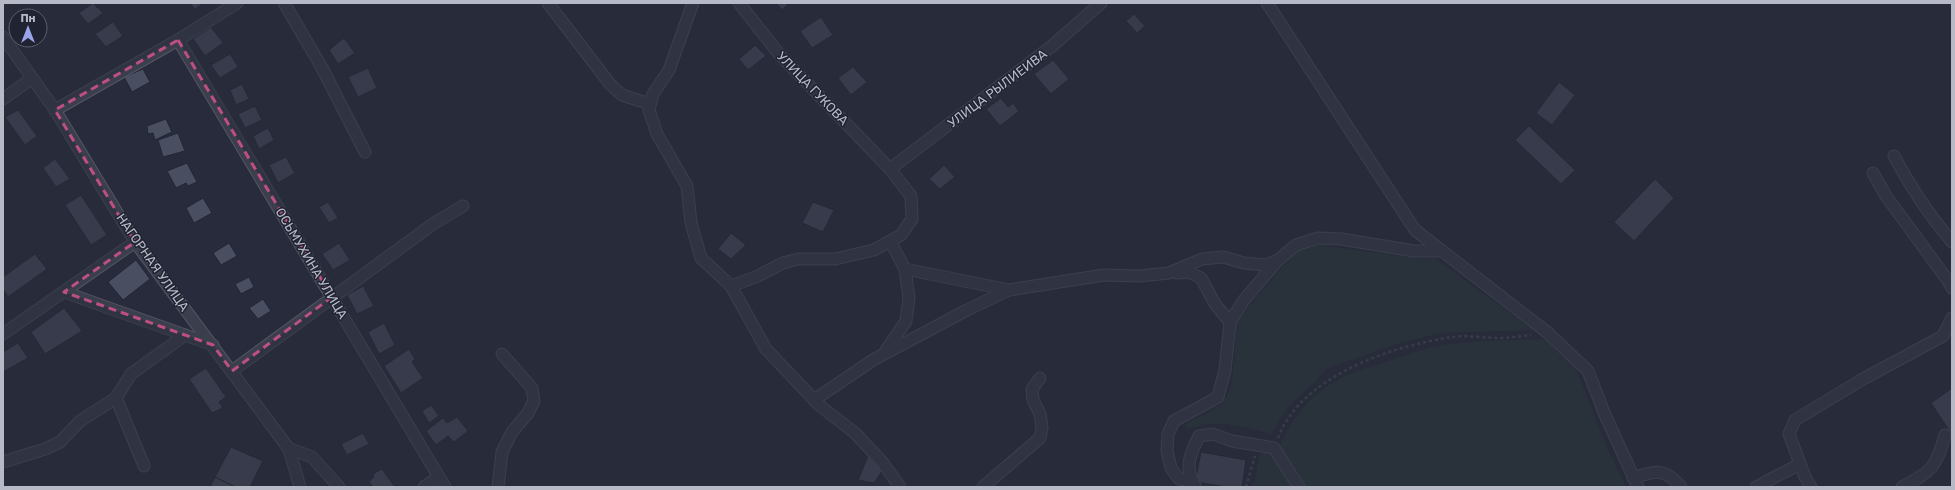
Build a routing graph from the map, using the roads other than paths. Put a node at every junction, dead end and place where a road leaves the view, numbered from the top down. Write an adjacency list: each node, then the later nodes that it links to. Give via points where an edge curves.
1 (237, 3): 9 (street)
2 (284, 3): 14 (street, via 322,66)
3 (548, 3): 12 (street, via 610,84 622,95)
4 (692, 3): 12 (street, via 669,70 653,94)
5 (739, 3): 16 (street, УЛИЦА ГУКОВА, via 780,55)
6 (1101, 3): 16 (street, УЛИЦА РЫЛИЕИВА, via 1052,46)
7 (1267, 3): 22 (street, via 1415,230)
8 (3, 37): 10 (street, НАГОРНАЯ УЛИЦА)
9 (178, 40): 13 (street); 30 (street, ОСЬМУХИНА УЛИЦА)
10 (31, 79): 11 (street); 13 (street, НАГОРНАЯ УЛИЦА)
11 (3, 99)
12 (650, 104): 26 (street, via 649,110 658,134 687,186 691,223 700,258)
13 (55, 110): 20 (street, НАГОРНАЯ УЛИЦА)
14 (365, 152)
15 (1894, 156): 21 (street, via 1930,216)
16 (890, 169): 19 (street, УЛИЦА ГУКОВА, via 911,196 912,219 901,235)
17 (1874, 173): 27 (street, via 1886,196)
18 (463, 206): 30 (street, via 433,224)
19 (890, 241): 24 (street); 26 (street, УЛИЦА ГУКОВА, via 874,250 835,259 798,259 783,263)
20 (136, 242): 29 (street); 35 (street, НАГОРНАЯ УЛИЦА)
21 (1952, 242)
22 (1442, 251): 23 (street, via 1414,251 1341,239 1318,238 1296,245); 48 (street, via 1548,333 1588,371)
23 (1278, 260): 25 (street, via 1266,264 1244,263 1223,256 1202,259); 32 (street, via 1244,300)
24 (905, 269): 28 (street); 37 (street, via 909,298 906,320)
25 (1169, 273): 28 (street, via 1104,276); 32 (street, via 1189,272 1202,278 1215,304)
26 (731, 286): 41 (street, via 766,349)
27 (1952, 288)
28 (1009, 290): 37 (street)
29 (64, 292): 33 (street); 34 (street)
30 (332, 296): 38 (street); 47 (street, ОСЬМУХИНА УЛИЦА)
31 (1952, 318): 45 (street, via 1943,336 1863,379 1795,420 1789,434)
32 (1230, 322): 49 (street, via 1225,370 1218,397 1174,421 1168,434 1167,451 1171,468 1179,479)
33 (3, 334)
34 (185, 335): 35 (street); 40 (street, via 131,374)
35 (213, 346): 38 (street, НАГОРНАЯ УЛИЦА)
36 (502, 354): 54 (street, via 532,388 534,402 512,432 502,452)
37 (884, 354): 41 (street)
38 (232, 371): 43 (street, НАГОРНАЯ УЛИЦА)
39 (1040, 378): 56 (street, via 1032,389 1033,400 1041,421 1040,438)
40 (116, 398): 44 (street, via 80,421 60,442); 46 (street)
41 (814, 400): 55 (street, via 856,434 883,463)
42 (1945, 435): 61 (street, via 1939,459 1925,475)
43 (288, 448): 50 (street, НАГОРНАЯ УЛИЦА); 51 (street, via 312,457)
44 (3, 462)
45 (1800, 464): 59 (street); 60 (street)
46 (144, 466)
47 (439, 476): 52 (street); 53 (street, ОСЬМУХИНА УЛИЦА)
48 (1635, 483): 58 (street, via 1654,471 1665,472)
49 (1193, 484): 57 (street, via 1189,476 1190,453 1199,436 1213,434 1232,441 1274,448)
50 (300, 487)
51 (339, 487)
52 (424, 487)
53 (445, 487)
54 (498, 487)
55 (900, 487)
56 (983, 487)
57 (1299, 487)
58 (1681, 487)
59 (1756, 487)
60 (1811, 487)
61 (1902, 487)

